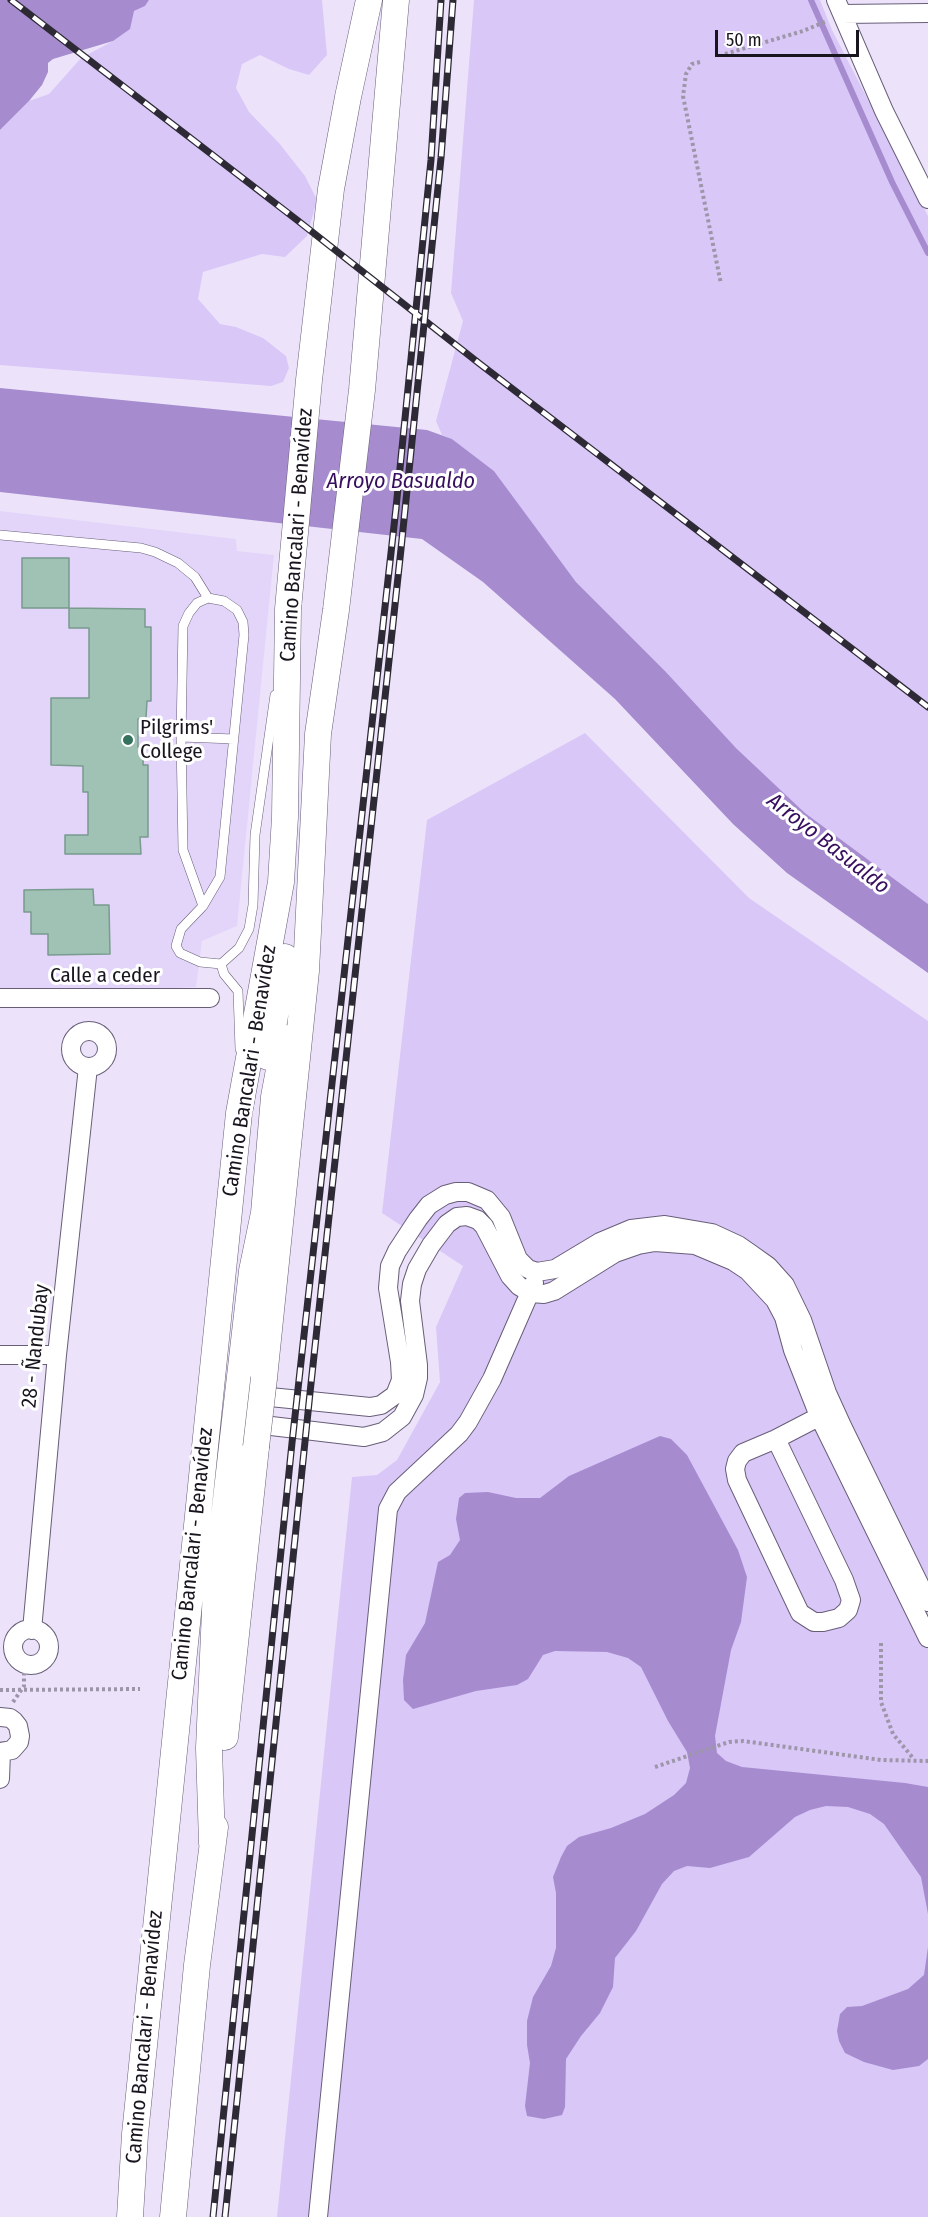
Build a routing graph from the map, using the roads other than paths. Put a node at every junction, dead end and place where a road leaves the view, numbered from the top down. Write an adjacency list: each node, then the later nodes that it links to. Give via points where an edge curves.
1 (369, 0): 8 (main road, Camino Bancalari - Benavídez, via 331,189)
2 (396, 0): 13 (main road, Camino Bancalari - Benavídez, via 362,390 318,734)
3 (839, 7): 4 (street); 5 (street)
4 (928, 13)
5 (928, 199)
6 (0, 535): 7 (lane, via 141,548 178,563 195,577)
7 (208, 598): 9 (lane, via 197,603 183,627); 10 (lane, via 224,601 237,610 243,622)
8 (288, 609): 11 (main road, Camino Bancalari - Benavídez); 14 (lane, via 255,835 253,905 245,939)
9 (181, 737): 10 (lane); 12 (lane, via 183,850)
10 (234, 739): 12 (lane, via 220,877)
11 (281, 882): 18 (main road, Camino Bancalari - Benavídez); 21 (main road, via 287,932 258,1120)
12 (203, 906): 14 (lane, via 181,929 176,946 180,953 200,962)
13 (309, 910): 21 (main road, via 274,1097 264,1213); 37 (main road, Camino Bancalari - Benavídez, bridge, via 298,1066)
14 (221, 964): 18 (lane, via 238,991)
15 (0, 998): 16 (street, Calle a ceder)
16 (210, 998)
17 (88, 1067): 25 (street, 28 - Ñandubay)
18 (239, 1113): 38 (main road, Camino Bancalari - Benavídez)
19 (400, 1245): 20 (street); 22 (street, via 429,1205 445,1195 468,1192 492,1204 518,1259); 26 (street, via 388,1281 401,1380 390,1400 370,1407)
20 (422, 1260): 23 (street, via 447,1224 467,1216 484,1226 510,1276); 28 (street, via 410,1301 418,1378 409,1408 390,1428 364,1437)
21 (252, 1271): 26 (main road)
22 (537, 1272): 23 (street); 27 (street, via 555,1269 614,1235 645,1227 665,1225 699,1230 738,1245 768,1266 789,1292 802,1320)
23 (531, 1293): 27 (street, via 554,1291 615,1253 638,1245 674,1242 713,1251 748,1271 775,1300 793,1350); 43 (street, via 480,1404 459,1434 397,1492 388,1509)
24 (0, 1355): 25 (street)
25 (57, 1355): 32 (street, 28 - Ñandubay)
26 (239, 1394): 28 (main road)
27 (827, 1413): 29 (street); 31 (street); 33 (street)
28 (236, 1422): 30 (main road)
29 (776, 1439): 29 (street, via 743,1453 735,1469 737,1480 800,1613 814,1622 839,1618 848,1610 851,1600 844,1580)
30 (216, 1587): 37 (main road, via 208,1748); 38 (main road, via 205,1637 171,1884)
31 (928, 1602)
32 (32, 1630): 32 (street, via 44,1635 49,1646 41,1662 30,1665 16,1657 13,1646 22,1632)
33 (928, 1638)
34 (4, 1713): 35 (street, via 14,1721 20,1736 12,1750)
35 (1, 1752): 36 (street)
36 (0, 1779)
37 (212, 1843): 42 (main road, Camino Bancalari - Benavídez, via 196,1965)
38 (155, 1936): 39 (main road, Camino Bancalari - Benavídez)
39 (135, 2134): 40 (main road); 41 (main road, Camino Bancalari - Benavídez)
40 (118, 2217)
41 (130, 2217)
42 (173, 2217)
43 (318, 2217)

